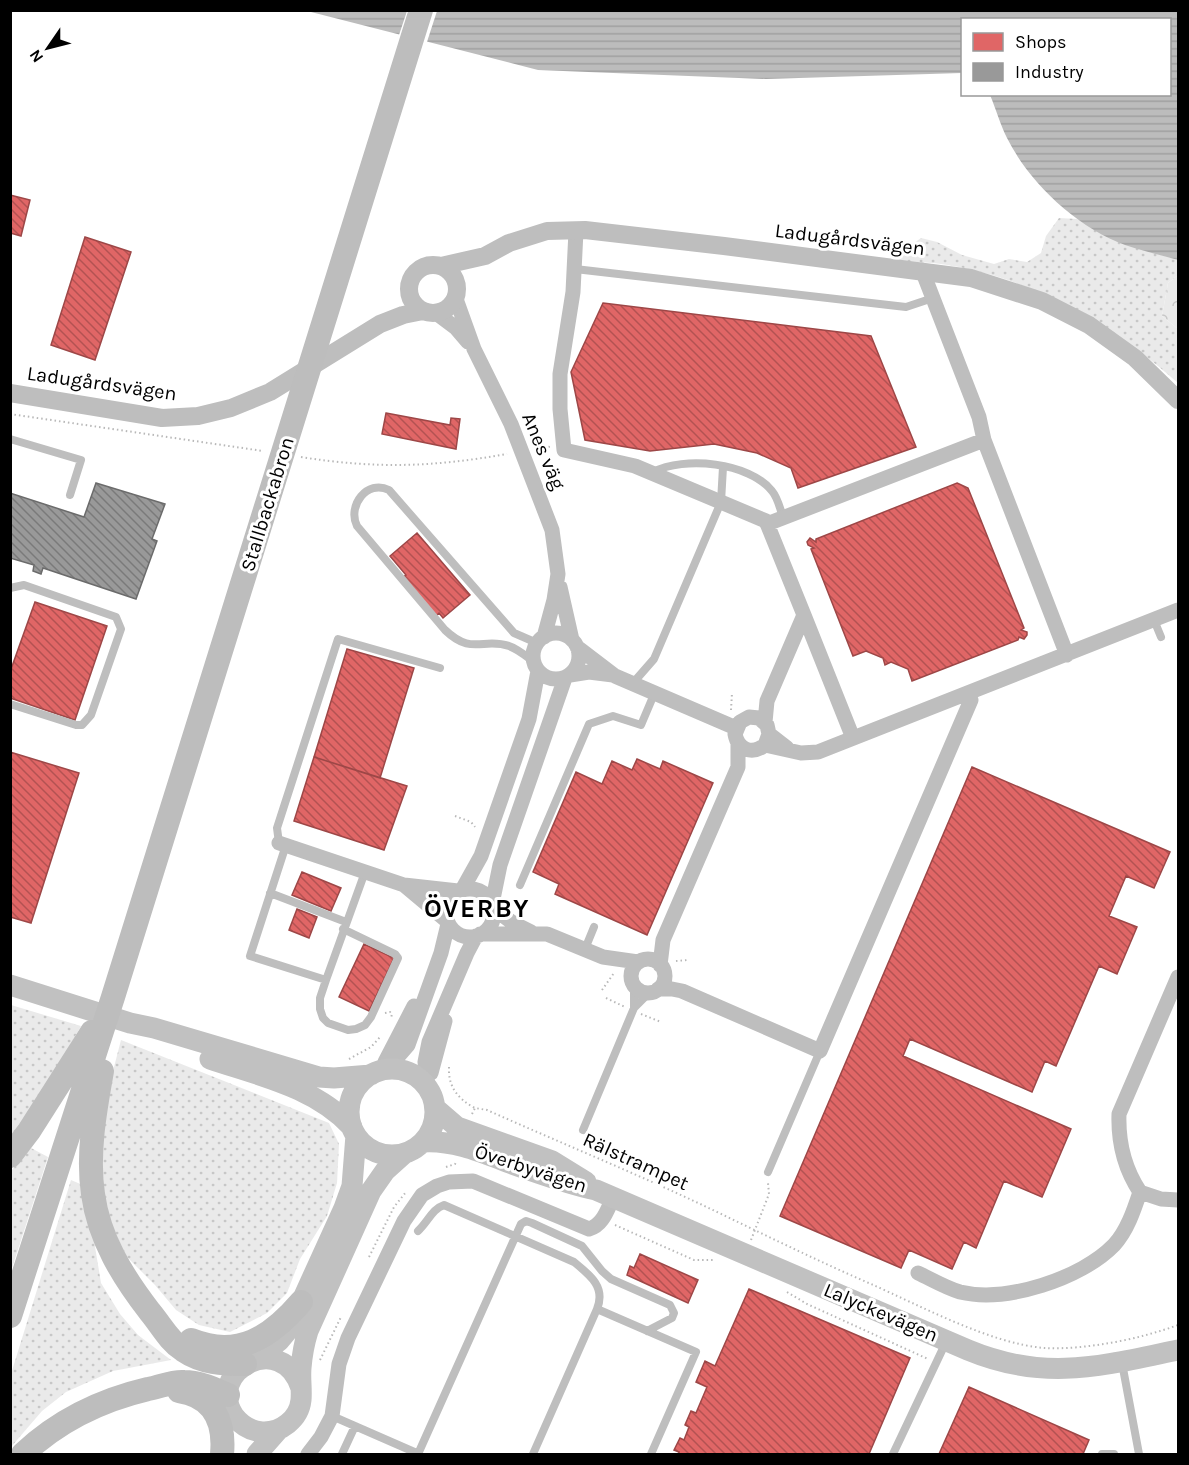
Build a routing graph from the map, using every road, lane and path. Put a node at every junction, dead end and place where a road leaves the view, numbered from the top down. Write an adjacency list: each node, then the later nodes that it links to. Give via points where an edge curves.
1 (421, 10): 73 (highway, Stallbackabron)
2 (576, 231): 3 (street, Ladugårdsvägen, via 547,231 509,243); 5 (street); 6 (street, Ladugårdsvägen)
3 (485, 256): 4 (street, Ladugårdsvägen); 8 (street, Ladugårdsvägen, via 470,270)
4 (441, 266): 7 (street, via 427,265 416,272); 8 (street, via 453,274)
5 (575, 269): 9 (lane, via 906,307); 18 (street, via 560,374 564,450)
6 (922, 270): 9 (street); 14 (street, Ladugårdsvägen, via 994,284 1064,311 1136,358)
7 (409, 291): 10 (street, via 412,300); 11 (street, Ladugårdsvägen)
8 (457, 293): 10 (street, via 447,309); 12 (street, Anes väg)
9 (933, 298): 16 (street, via 979,417)
10 (429, 312): 11 (street, Ladugårdsvägen, via 403,315); 12 (street, Anes väg, via 456,328)
11 (380, 324): 13 (street, Ladugårdsvägen, via 270,392 198,416 162,418)
12 (474, 349): 23 (street, Anes väg, via 542,500 552,530)
13 (10, 393)
14 (1179, 400)
15 (10, 439): 19 (lane, via 81,460)
16 (984, 440): 21 (street); 31 (street)
17 (723, 467): 18 (lane, via 676,465); 20 (lane); 21 (lane, via 756,476 767,485)
18 (653, 472): 20 (street)
19 (70, 495)
20 (721, 502): 22 (street); 36 (lane, via 654,659)
21 (783, 517): 22 (street)
22 (767, 524): 26 (street)
23 (558, 574): 29 (street, Anes väg); 30 (street, Anes väg)
24 (10, 588): 40 (lane, via 24,585 116,616 121,629 91,715 82,725)
25 (1179, 610): 27 (street)
26 (804, 615): 39 (street); 44 (street)
27 (1154, 620): 28 (lane); 31 (street)
28 (1161, 637)
29 (541, 640): 30 (street, via 556,633); 32 (street, via 533,656); 32 (lane, via 514,633 389,490 372,488 362,494 353,512 357,526 445,630 462,643 510,646)
30 (574, 643): 34 (street); 35 (street, via 578,662)
31 (1067, 655): 38 (street)
32 (536, 667): 35 (street, via 551,679); 50 (street, via 530,719 481,856)
33 (440, 668): 46 (lane, via 338,639 277,828)
34 (615, 675): 35 (street, via 589,672); 36 (street)
35 (567, 676): 52 (street, via 500,865)
36 (633, 683): 37 (street)
37 (655, 692): 42 (street); 49 (lane, via 640,725 613,716 590,724)
38 (969, 693): 44 (street); 74 (street, via 971,700)
39 (767, 701): 41 (street); 43 (street)
40 (10, 704)
41 (749, 717): 42 (street, via 740,722); 43 (street, via 756,717)
42 (737, 736): 43 (street, via 745,749); 45 (street)
43 (763, 738): 44 (street, via 810,754); 45 (street)
44 (853, 738)
45 (738, 767): 58 (street)
46 (282, 844): 47 (street); 51 (lane)
47 (365, 872): 48 (street); 54 (lane)
48 (404, 885): 50 (street); 53 (street)
49 (520, 885)
50 (460, 891): 52 (street, via 477,889); 53 (street, via 447,904)
51 (270, 893): 54 (lane); 64 (lane, via 250,956)
52 (493, 906): 56 (street, via 513,923); 57 (street, via 490,926)
53 (448, 922): 57 (street, via 460,935); 75 (street, via 429,984 393,1049)
54 (345, 926): 64 (lane); 70 (lane, via 398,958)
55 (594, 927): 59 (lane)
56 (534, 933): 57 (street); 59 (street, via 557,937)
57 (478, 935): 76 (street, via 467,952 448,1002)
58 (663, 940): 61 (street); 62 (street)
59 (585, 949): 60 (street)
60 (603, 957): 61 (street); 65 (street)
61 (640, 961): 62 (street, via 651,959); 65 (street, via 632,971)
62 (662, 970): 67 (street, via 663,983); 68 (street)
63 (1179, 977): 88 (street, via 1119,1114 1122,1152 1129,1176)
64 (326, 980): 70 (lane, via 320,998 323,1018 328,1023 356,1029 365,1025)
65 (632, 982): 67 (street, via 639,991); 69 (lane)
66 (10, 985): 71 (main road, Överbyvägen)
67 (654, 991): 68 (street); 69 (lane)
68 (682, 992): 74 (street)
69 (634, 1008): 78 (lane)
70 (373, 1012): 72 (path, via 390,1012)
71 (130, 1023): 75 (main road, Överbyvägen, via 319,1077); 79 (main road, Överbyvägen, via 174,1046 308,1094 335,1111)
72 (389, 1025)
73 (101, 1032): 84 (highway); 102 (highway, via 92,1192 110,1250); 103 (highway)
74 (820, 1051): 86 (lane)
75 (374, 1073): 76 (main road, Överbyvägen, via 396,1069 409,1072); 79 (main road, via 356,1088 351,1101 349,1114)
76 (432, 1097): 77 (main road, Överbyvägen); 80 (main road, via 431,1130); 82 (main road, Överbyvägen, via 456,1127)
77 (470, 1120): 82 (main road, Överbyvägen); 93 (path, Rälstrampet, via 475,1108 487,1110)
78 (583, 1130)
79 (354, 1131): 83 (main road, Överbyvägen, via 374,1151 389,1155); 100 (main road, via 352,1186)
80 (423, 1142): 81 (main road, Överbyvägen); 83 (main road)
81 (459, 1145): 85 (path, via 455,1164); 89 (main road, Överbyvägen)
82 (520, 1148): 89 (main road, Överbyvägen, via 565,1168)
83 (405, 1153): 113 (main road, via 376,1182 324,1293 302,1351)
84 (10, 1156)
85 (442, 1169)
86 (768, 1172): 93 (path, via 769,1194)
87 (411, 1187): 96 (path, via 394,1207)
88 (1140, 1192): 90 (street); 98 (street, via 1126,1229 1115,1244 1088,1266 1044,1285 985,1294 960,1292)
89 (604, 1194): 91 (street); 95 (main road, Lalyckevägen)
90 (1179, 1200)
91 (603, 1219): 97 (path, via 694,1260); 116 (street, via 589,1229 473,1181 449,1182 422,1196 404,1221 348,1338 339,1364)
92 (418, 1231): 94 (lane, via 433,1211 444,1205)
93 (754, 1232): 95 (path); 105 (path, Rälstrampet, via 981,1332 1020,1344 1080,1347)
94 (515, 1236): 101 (lane, via 574,1262 600,1290); 106 (lane, via 521,1224 532,1223 582,1246 611,1279 670,1305 672,1318); 119 (lane)
95 (745, 1254): 107 (main road, Lalyckevägen)
96 (369, 1258)
97 (715, 1260)
98 (918, 1273)
99 (783, 1289): 112 (path, via 807,1304)
100 (301, 1302): 102 (highway, via 273,1331 258,1340 228,1347 186,1338); 110 (main road, via 279,1341)
101 (597, 1309): 106 (lane); 126 (lane)
102 (150, 1312): 110 (highway, via 183,1350 212,1362)
103 (10, 1316)
104 (341, 1317): 109 (path)
105 (1179, 1325)
106 (647, 1331): 127 (lane, via 696,1352)
107 (946, 1341): 111 (main road, Lalyckevägen, via 987,1358 1028,1368 1067,1369); 112 (lane)
108 (1179, 1350): 111 (main road, Lalyckevägen)
109 (320, 1361)
110 (250, 1362): 113 (main road, via 273,1359 284,1364); 115 (main road, via 232,1378)
111 (1122, 1362): 131 (lane)
112 (936, 1363): 128 (lane)
113 (301, 1388): 118 (main road, via 296,1414)
114 (150, 1389): 115 (highway, via 183,1382 211,1387); 120 (highway, via 102,1402 82,1412); 121 (highway, via 184,1392 206,1401 220,1423)
115 (230, 1404): 118 (main road, via 240,1422 250,1429); 122 (main road)
116 (332, 1416): 117 (lane); 124 (street)
117 (355, 1426): 119 (lane); 125 (lane)
118 (279, 1429): 123 (main road)
119 (419, 1454)
120 (23, 1455)
121 (222, 1455)
122 (232, 1455)
123 (256, 1455)
124 (308, 1455)
125 (342, 1455)
126 (533, 1455)
127 (651, 1455)
128 (893, 1455)
129 (1102, 1455): 130 (lane)
130 (1114, 1455)
131 (1139, 1455)

